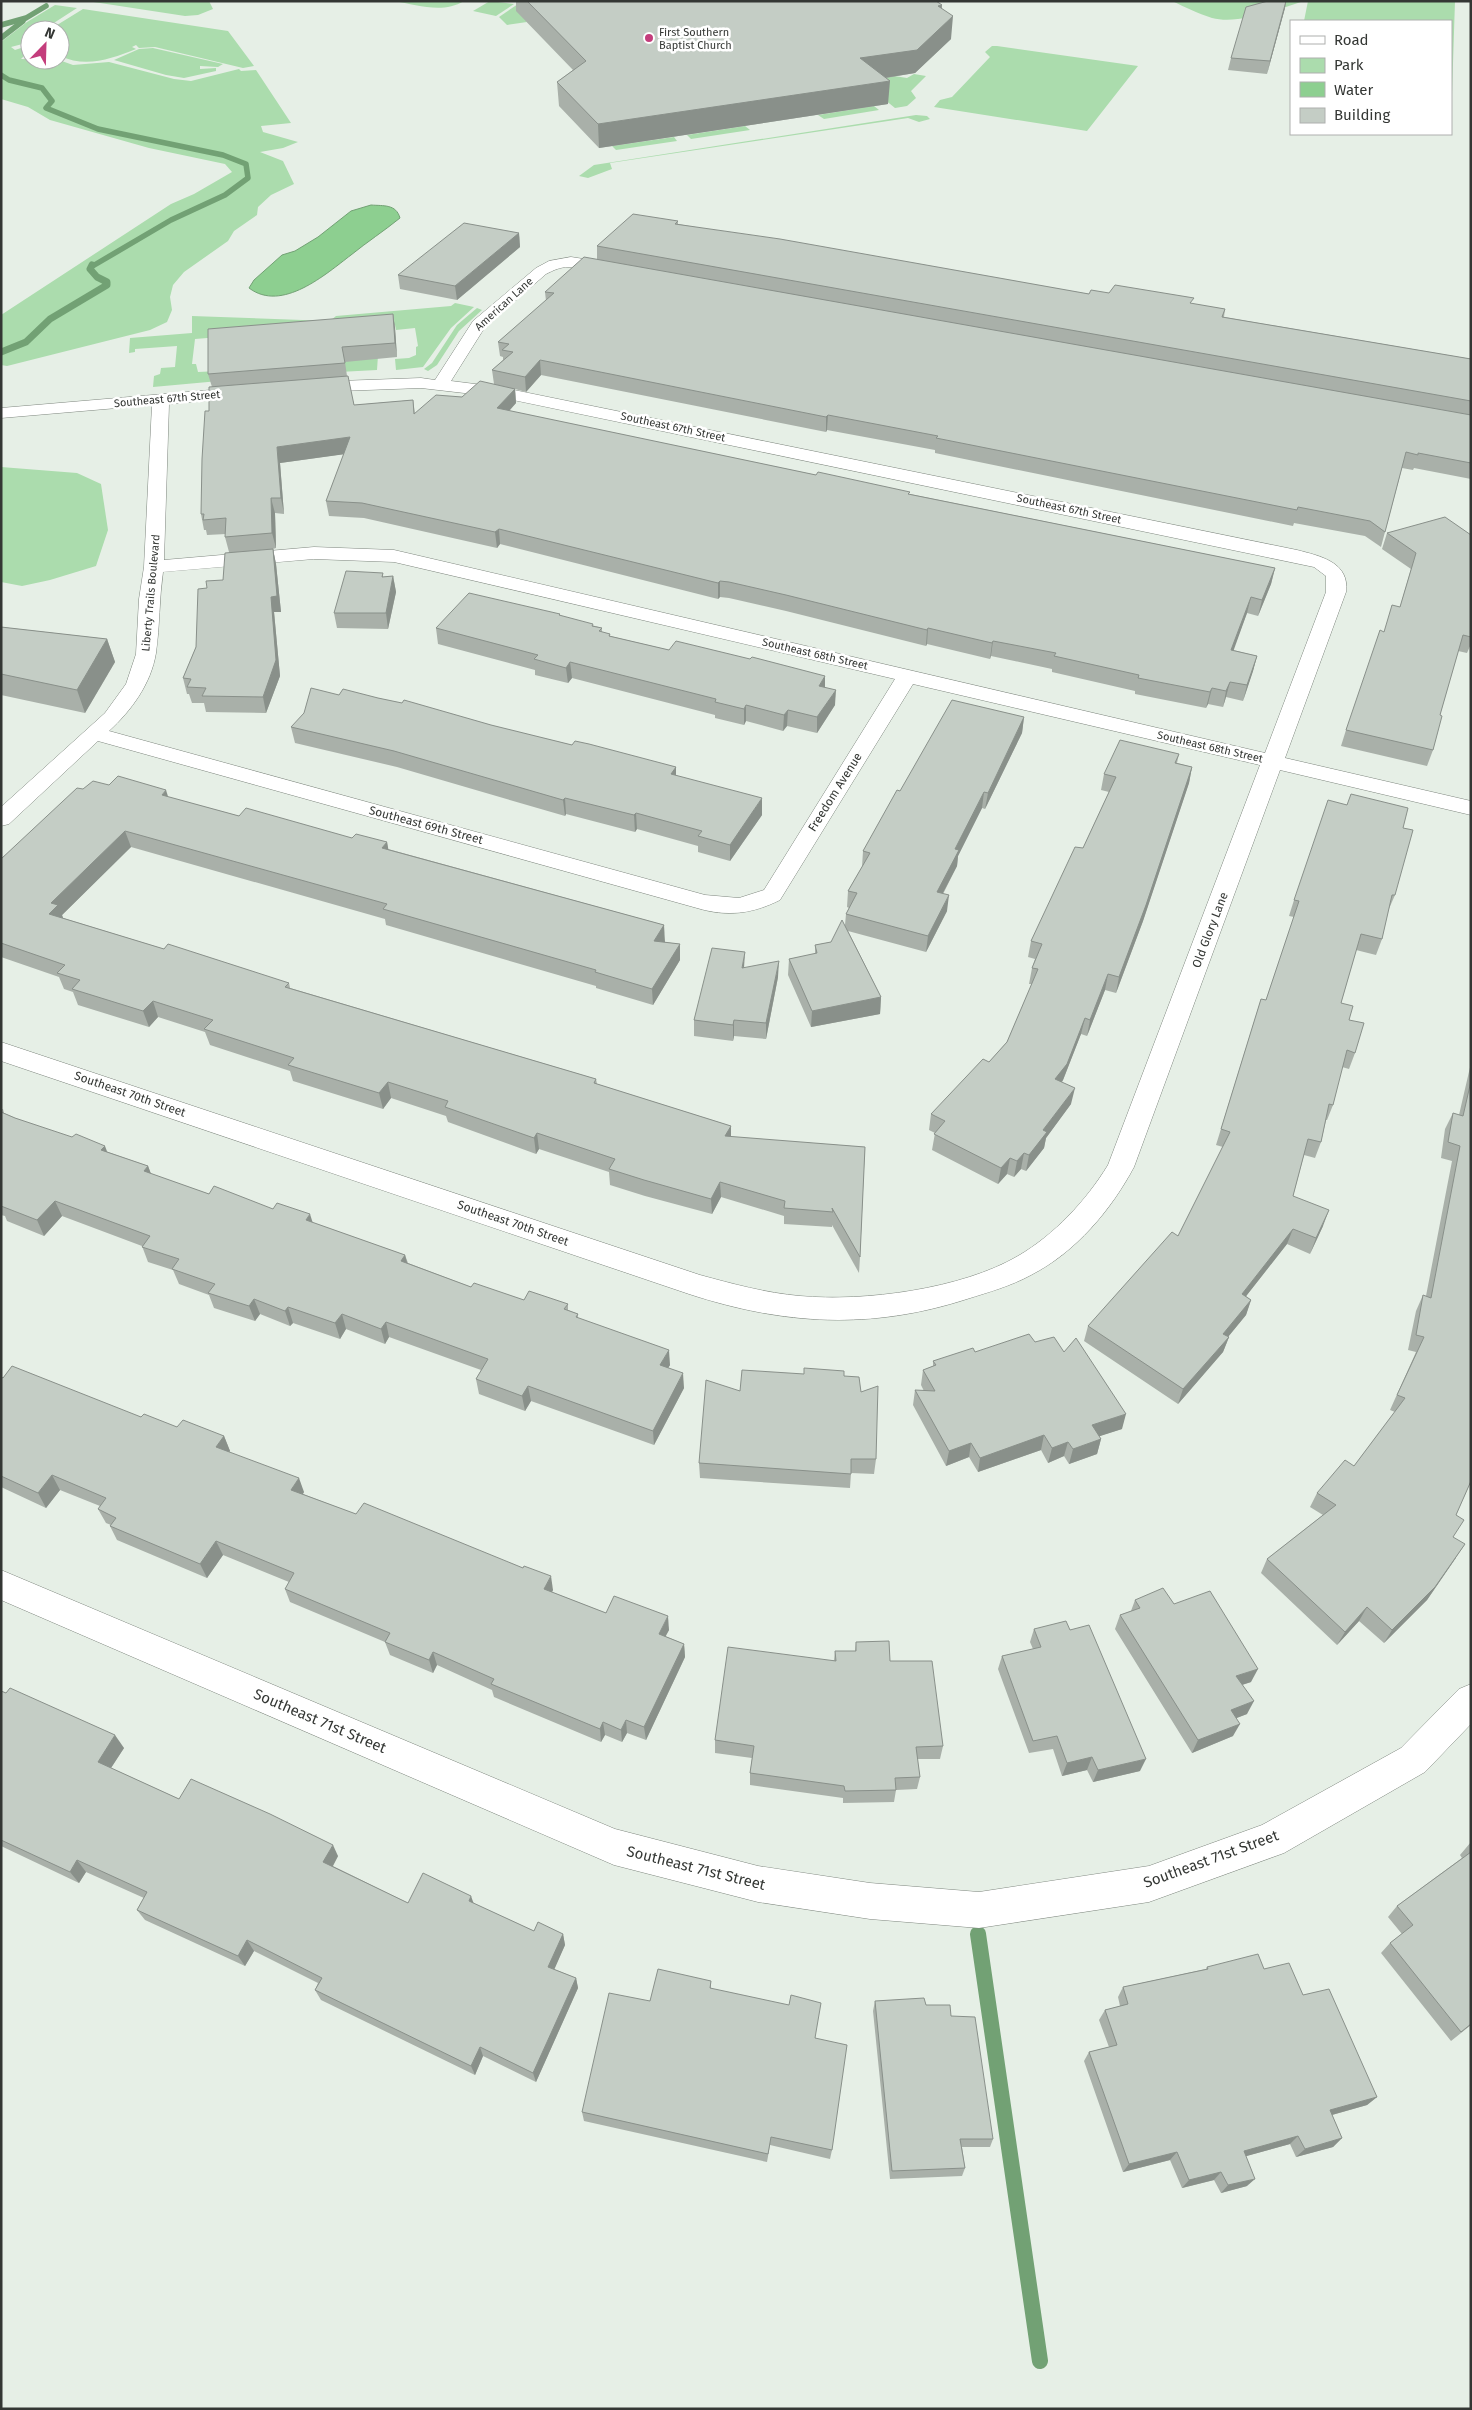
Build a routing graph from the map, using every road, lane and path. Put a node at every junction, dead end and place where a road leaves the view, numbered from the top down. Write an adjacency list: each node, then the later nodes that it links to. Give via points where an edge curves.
1 (636, 273): 2 (street, American Lane, via 576,262 561,262 541,271 479,324)
2 (441, 384): 3 (street, Southeast 67th Street, via 392,383); 8 (street, Southeast 67th Street, via 518,396 1297,556 1321,563)
3 (293, 389)
4 (264, 391): 5 (street, Southeast 67th Street)
5 (161, 399): 6 (street, Southeast 67th Street); 7 (street, Liberty Trails Boulevard)
6 (1, 413)
7 (154, 567): 9 (street, Southeast 68th Street, via 314,553 394,556); 10 (street, Liberty Trails Boulevard, via 142,671 123,705)
8 (1333, 571): 11 (street, Old Glory Lane, via 1338,577 1336,592)
9 (908, 675): 11 (street, Southeast 68th Street); 14 (street, Freedom Avenue, via 772,895)
10 (95, 734): 13 (street, Liberty Trails Boulevard); 14 (street, Southeast 69th Street, via 705,903 738,908)
11 (1273, 762): 12 (street, Southeast 68th Street); 16 (street, Old Glory Lane, via 1122,1166 1087,1216)
12 (1471, 808)
13 (1, 819)
14 (757, 903)
15 (1, 1051): 16 (street, Southeast 70th Street, via 699,1286 756,1302 813,1309 852,1310 890,1306 958,1290)
16 (1033, 1261)
17 (1, 1584): 18 (street, Southeast 71st Street, via 614,1847 758,1884 870,1901 979,1910 1149,1884 1271,1840 1413,1760)
18 (1471, 1700)

